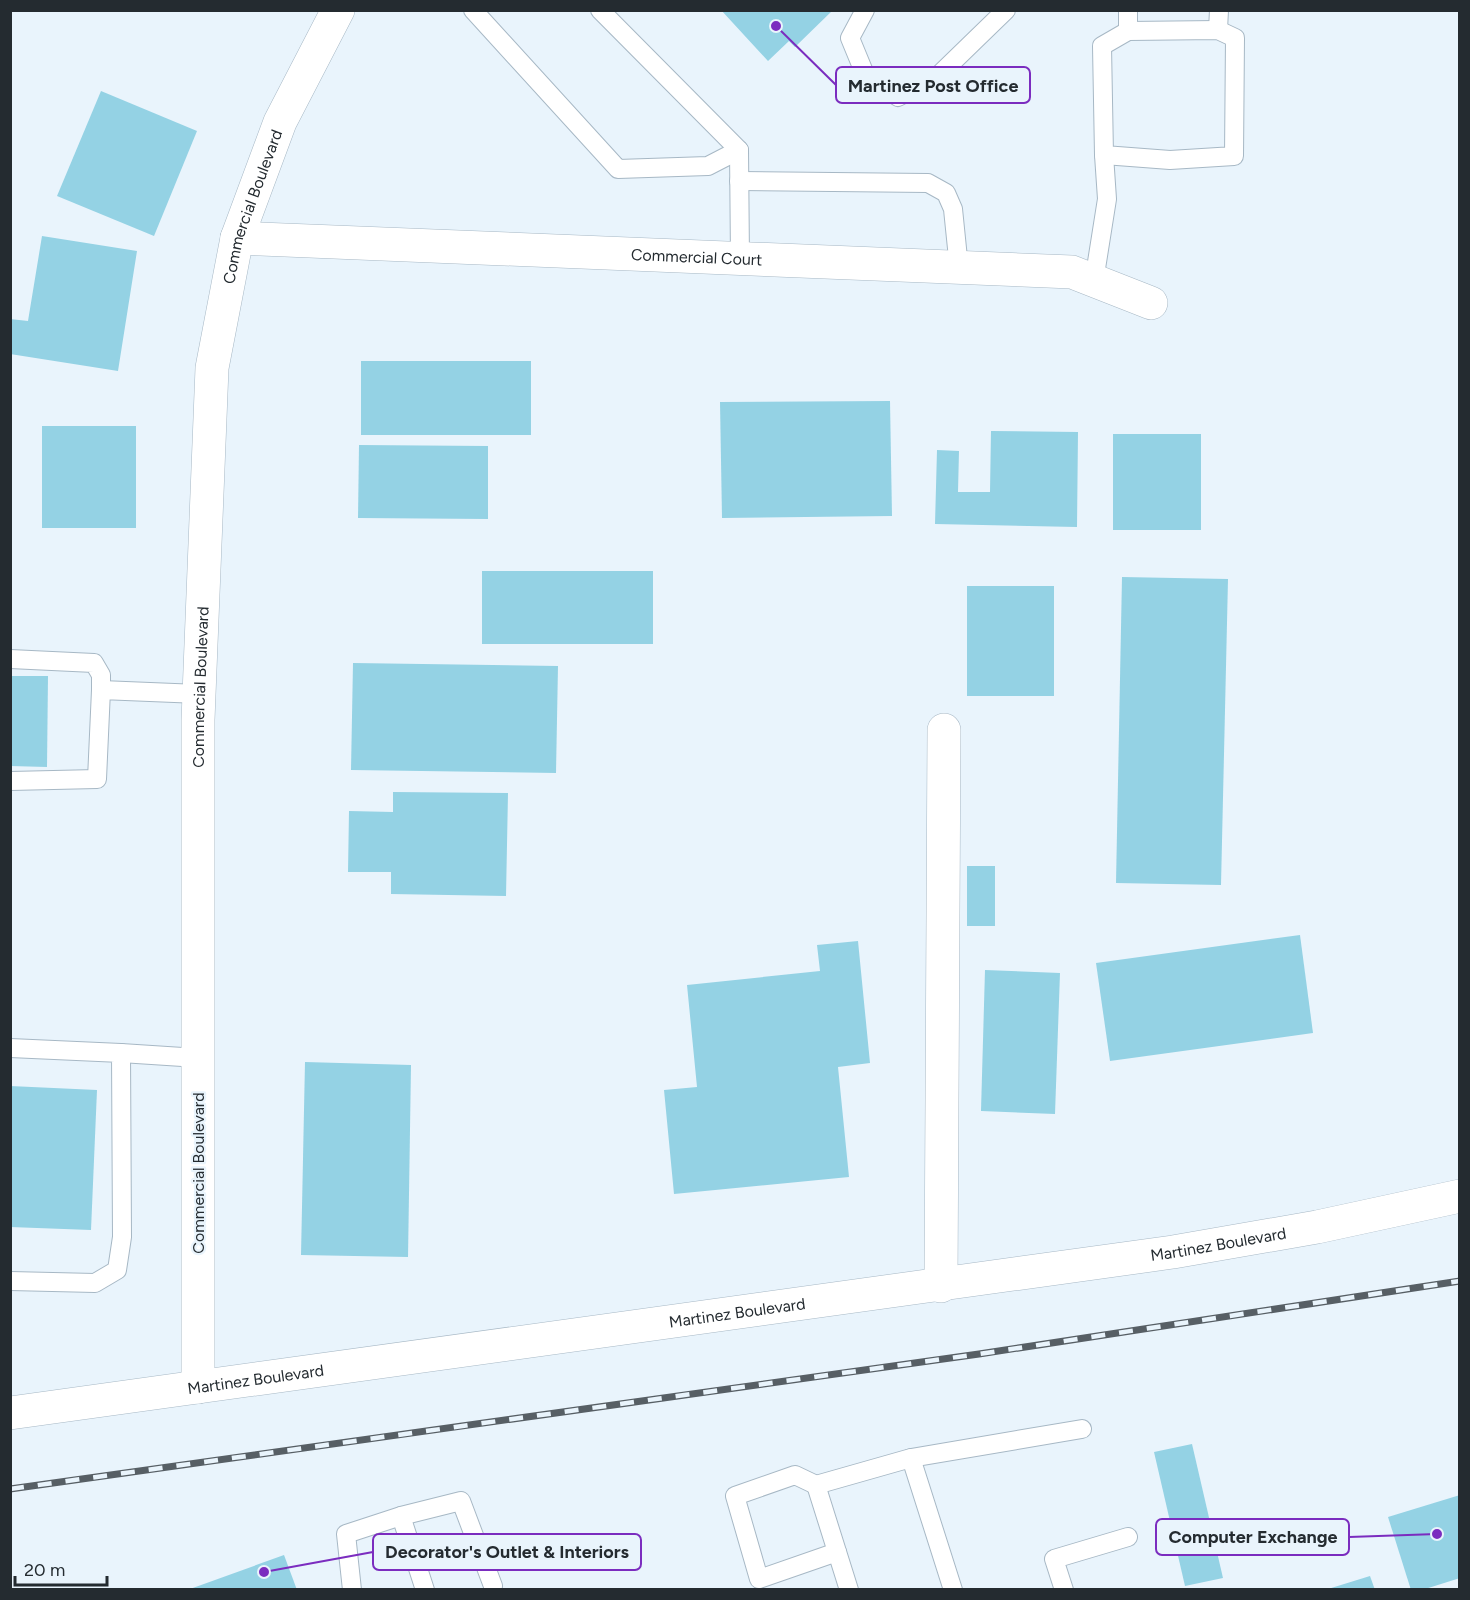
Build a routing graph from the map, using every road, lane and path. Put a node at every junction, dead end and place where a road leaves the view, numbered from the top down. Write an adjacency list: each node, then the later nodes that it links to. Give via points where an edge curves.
1 (338, 10): 13 (street, Commercial Boulevard, via 280,122)
2 (473, 10): 10 (lane, via 618,169 708,166)
3 (600, 10): 10 (lane)
4 (865, 10): 5 (lane, via 850,38 864,72 898,97 938,76)
5 (1006, 10)
6 (1128, 10): 9 (lane)
7 (1219, 10): 8 (lane)
8 (1218, 30): 9 (lane); 11 (lane, via 1235,38 1234,156 1170,160)
9 (1128, 31): 11 (lane, via 1102,46)
10 (739, 150): 12 (lane)
11 (1104, 155): 16 (lane, via 1107,199)
12 (739, 181): 14 (lane); 15 (lane, via 928,183 946,193 953,209)
13 (237, 238): 14 (street, Commercial Court); 20 (street, Commercial Boulevard, via 212,368)
14 (740, 259): 15 (street, Commercial Court)
15 (958, 268): 16 (street, Commercial Court, via 1072,272)
16 (1094, 280): 17 (street, Commercial Court)
17 (1151, 303)
18 (10, 659): 19 (lane, via 94,663 101,675)
19 (101, 690): 20 (lane); 22 (lane, via 97,779)
20 (199, 694): 25 (street, Commercial Boulevard)
21 (944, 730): 28 (street)
22 (10, 781)
23 (10, 1048): 24 (lane)
24 (121, 1053): 25 (lane); 27 (lane, via 122,1237 117,1270 96,1283)
25 (198, 1058): 29 (street, Commercial Boulevard)
26 (1460, 1196): 28 (street, Martinez Boulevard, via 1306,1229)
27 (10, 1281)
28 (941, 1286): 29 (street, Martinez Boulevard)
29 (198, 1388): 30 (street, Martinez Boulevard)
30 (10, 1413)
31 (1082, 1429): 32 (lane)
32 (911, 1458): 33 (lane); 41 (lane)
33 (816, 1485): 36 (lane); 36 (lane, via 795,1475 735,1496 759,1579)
34 (401, 1516): 37 (lane, via 462,1501); 38 (lane, via 346,1534); 39 (lane)
35 (1128, 1537): 42 (lane, via 1054,1559)
36 (837, 1552): 40 (lane)
37 (493, 1586)
38 (352, 1590)
39 (425, 1590)
40 (849, 1590)
41 (953, 1590)
42 (1064, 1590)

